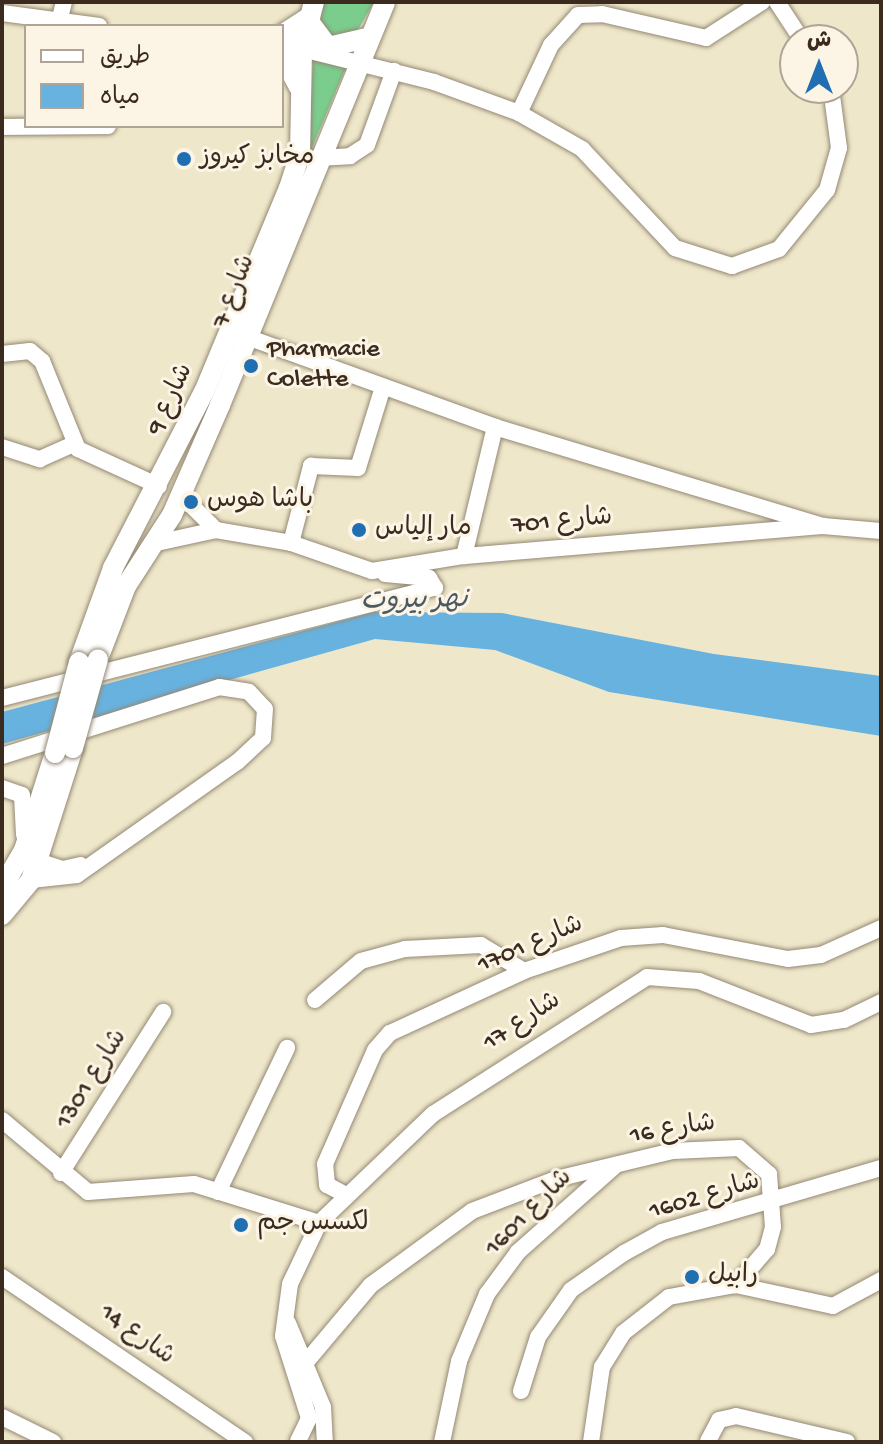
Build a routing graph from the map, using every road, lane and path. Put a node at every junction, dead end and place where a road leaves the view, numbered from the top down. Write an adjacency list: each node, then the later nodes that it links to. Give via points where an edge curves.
1 (48, 2): 8 (street)
2 (64, 2): 8 (street)
3 (762, 2): 19 (street, via 706,38 602,14 578,15 551,45)
4 (777, 2): 10 (street)
5 (382, 5): 12 (main road)
6 (310, 11): 11 (main road); 12 (main road, via 328,47); 13 (main road)
7 (2, 13): 8 (street)
8 (52, 22): 9 (street)
9 (76, 24)
10 (791, 24)
11 (284, 33)
12 (367, 38): 15 (main road)
13 (292, 46): 15 (street); 18 (main road)
14 (284, 58): 18 (main road, via 296,77)
15 (358, 62): 16 (street); 22 (main road)
16 (394, 71): 19 (street); 22 (street, via 367,145 350,156)
17 (833, 104): 19 (street, via 839,148 827,190 779,249 741,266 675,248 582,149)
18 (303, 113): 22 (main road)
19 (519, 113)
20 (2, 127): 21 (street)
21 (24, 128)
22 (308, 156): 23 (main road, شارع 7); 26 (main road, شارع 9)
23 (247, 337): 25 (street); 31 (main road, شارع 7)
24 (2, 354): 28 (street, via 30,351 42,361)
25 (382, 390): 27 (street); 36 (street, via 358,468 311,466)
26 (204, 392): 30 (main road, شارع 9); 32 (main road, via 200,423 165,504)
27 (495, 427): 33 (street); 38 (street)
28 (72, 445): 29 (street, via 40,459); 30 (street)
29 (2, 447)
30 (159, 486): 40 (main road, شارع 9, via 113,568)
31 (181, 495): 32 (main road, شارع 7); 34 (street)
32 (172, 515): 37 (main road, شارع 7)
33 (823, 526): 35 (street); 38 (street, شارع 701)
34 (216, 530): 36 (street, شارع 701); 37 (street)
35 (879, 532)
36 (291, 543): 39 (street, شارع 701)
37 (151, 544): 40 (main road, شارع 7)
38 (464, 556): 39 (street, شارع 701)
39 (372, 571): 41 (street, via 435,585 431,593 308,615)
40 (89, 660): 44 (main road, bridge)
41 (2, 698)
42 (2, 756): 44 (street, via 219,687 259,699 267,721 254,750 67,879)
43 (2, 788): 44 (street, via 22,795)
44 (31, 864): 45 (main road); 46 (main road)
45 (2, 888)
46 (2, 915)
47 (881, 928): 48 (street, شارع 1701, via 821,955 788,959 636,935)
48 (524, 971): 49 (street, via 481,945 405,949 361,961); 58 (street, شارع 1701, via 380,1044 325,1164 327,1185)
49 (315, 1000)
50 (881, 1002): 58 (street, شارع 17, via 844,1020 811,1025 677,975 635,981 433,1114)
51 (163, 1012): 56 (street, شارع 1301)
52 (287, 1048): 57 (street)
53 (2, 1120): 56 (street)
54 (618, 1163): 59 (street, شارع 16, via 714,1144 739,1148 769,1174); 65 (street, شارع 16, via 472,1211 386,1272); 75 (street, شارع 1601, via 518,1252 487,1294 459,1361)
55 (881, 1168): 59 (street, شارع 1602)
56 (61, 1173): 57 (street, via 105,1195 170,1182)
57 (218, 1192): 60 (street)
58 (346, 1195): 60 (street, شارع 17)
59 (777, 1202): 63 (street, via 767,1249); 67 (street, شارع 1602, via 662,1232 571,1290 538,1337)
60 (319, 1223): 64 (street, شارع 17)
61 (2, 1277): 69 (street, شارع 14)
62 (881, 1280): 63 (street, via 845,1304 820,1307)
63 (736, 1285): 76 (street, via 687,1290 623,1333 598,1378)
64 (285, 1312): 66 (street); 66 (street)
65 (347, 1314): 66 (street, شارع 16); 66 (street, شارع 16)
66 (307, 1365): 72 (street, via 309,1418); 74 (street)
67 (521, 1391)
68 (7, 1424): 71 (street)
69 (242, 1441)
70 (708, 1441): 77 (street, via 719,1420 736,1416)
71 (53, 1442)
72 (297, 1442): 73 (street)
73 (312, 1442)
74 (325, 1442)
75 (442, 1442)
76 (591, 1442)
77 (847, 1442)

